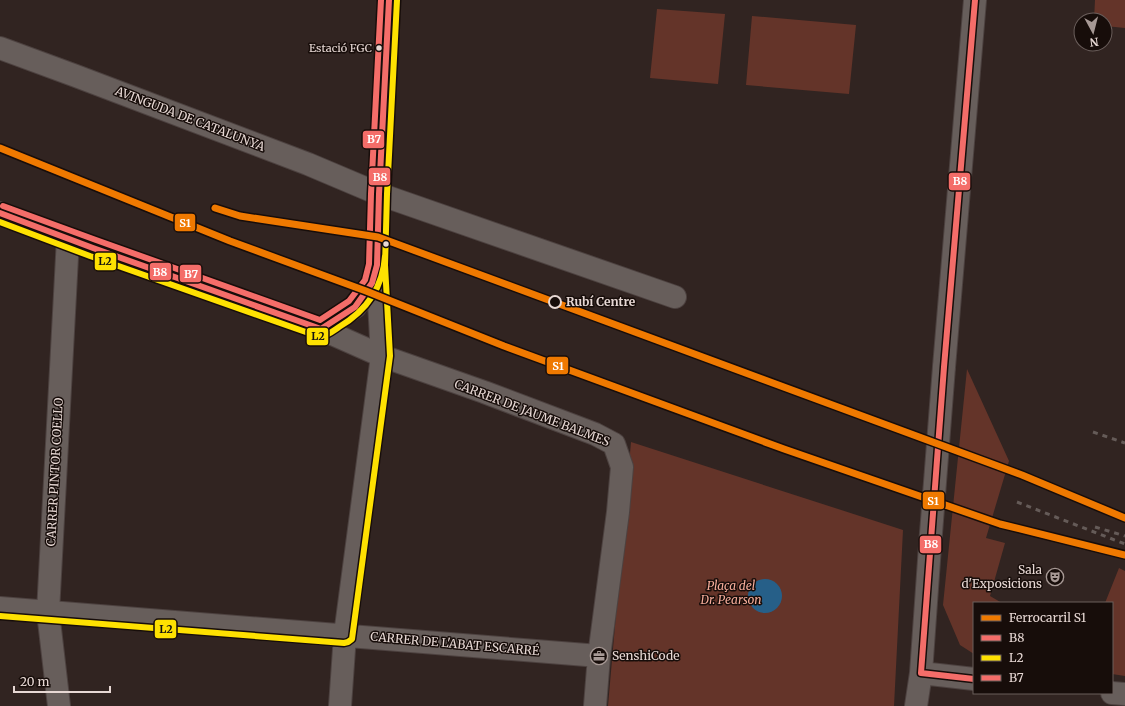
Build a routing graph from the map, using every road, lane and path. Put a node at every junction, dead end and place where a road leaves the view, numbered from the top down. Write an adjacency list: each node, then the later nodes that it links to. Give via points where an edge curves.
1 (389, 0): 4 (street)
2 (975, 0): 15 (street, bridge)
3 (0, 48): 4 (street, AVINGUDA DE CATALUNYA, via 308,164)
4 (379, 194): 7 (street); 8 (street, AVINGUDA DE CATALUNYA)
5 (0, 212): 6 (street)
6 (68, 238): 9 (street); 12 (street, CARRER PINTOR COELLO)
7 (377, 265): 9 (street, via 372,283 355,307); 10 (street)
8 (675, 296)
9 (322, 329): 10 (street)
10 (382, 356): 13 (street); 14 (street, CARRER DE JAUME BALMES, via 595,434 614,444 622,467)
11 (0, 608): 12 (street, CARRER DE L'ABAT ESCARRÉ)
12 (48, 612): 13 (street, CARRER DE L'ABAT ESCARRÉ); 19 (street, CARRER PINTOR COELLO)
13 (345, 635): 14 (street, CARRER DE L'ABAT ESCARRÉ); 20 (street)
14 (599, 656): 21 (street, CARRER DE JAUME BALMES)
15 (921, 673): 16 (street); 22 (street)
16 (973, 679)
17 (1113, 693): 18 (street)
18 (1125, 694)
19 (59, 706)
20 (340, 706)
21 (595, 706)
22 (916, 706)

